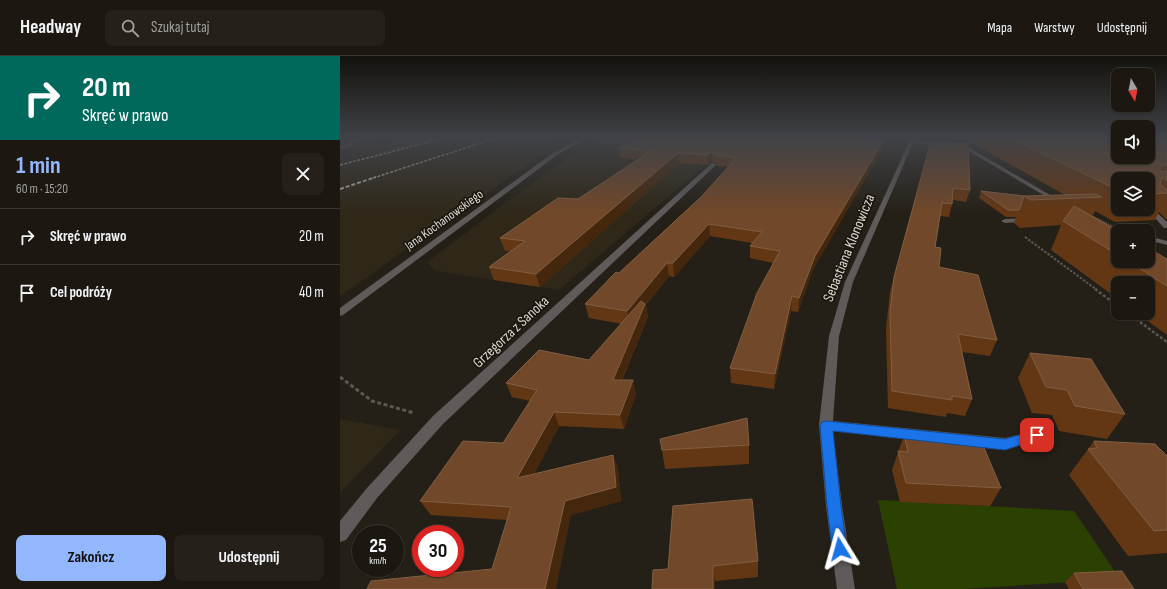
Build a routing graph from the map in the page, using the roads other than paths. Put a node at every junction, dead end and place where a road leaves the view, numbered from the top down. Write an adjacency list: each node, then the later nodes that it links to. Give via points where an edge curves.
1 (543, 163): 12 (street, Jana Kochanowskiego)
2 (903, 163): 13 (street, Sebastiana Klonowicza, via 849,282 841,308 834,336)
3 (992, 163): 5 (street)
4 (714, 164): 15 (street, Grzegorza z Sanoka, via 438,420 372,493)
5 (1064, 205)
6 (1155, 213): 9 (street)
7 (1038, 219): 8 (street)
8 (1005, 221)
9 (1167, 226)
10 (1155, 240): 11 (street)
11 (1167, 243)
12 (340, 313)
13 (826, 426): 14 (street, via 1005,444); 16 (street, Sebastiana Klonowicza)
14 (1037, 435)
15 (340, 534)
16 (846, 589)

